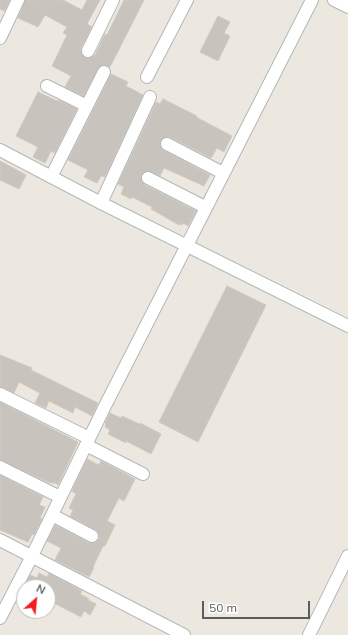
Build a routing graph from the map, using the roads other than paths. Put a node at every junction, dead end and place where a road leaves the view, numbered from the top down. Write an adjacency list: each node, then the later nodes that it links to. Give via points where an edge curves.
1 (18, 0): 7 (street)
2 (113, 0): 8 (street)
3 (187, 0): 10 (street)
4 (312, 0): 16 (street)
5 (334, 0): 6 (street)
6 (348, 7)
7 (0, 38)
8 (88, 51)
9 (104, 72): 13 (street)
10 (147, 77)
11 (47, 86): 13 (street)
12 (150, 97): 19 (street)
13 (87, 106): 17 (street)
14 (167, 144): 16 (street)
15 (0, 150): 17 (street)
16 (222, 173): 20 (street)
17 (50, 177): 19 (street)
18 (148, 178): 20 (street)
19 (101, 203): 21 (street)
20 (205, 207): 21 (street)
21 (186, 246): 22 (street); 24 (street)
22 (348, 326)
23 (0, 394): 24 (street)
24 (87, 441): 26 (street); 27 (street)
25 (0, 467): 27 (street)
26 (143, 474)
27 (60, 497): 28 (street)
28 (52, 514): 29 (street); 31 (street)
29 (92, 536)
30 (0, 540): 31 (street)
31 (32, 556): 33 (street); 34 (street)
32 (348, 556): 35 (street)
33 (0, 618)
34 (184, 635)
35 (309, 635)

